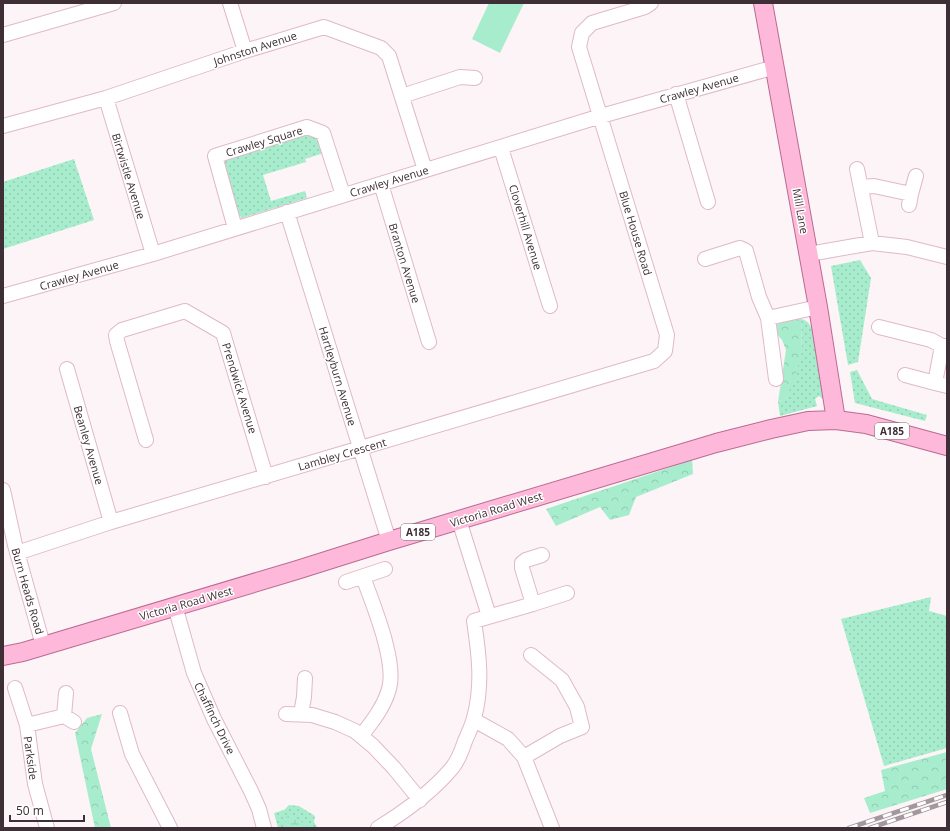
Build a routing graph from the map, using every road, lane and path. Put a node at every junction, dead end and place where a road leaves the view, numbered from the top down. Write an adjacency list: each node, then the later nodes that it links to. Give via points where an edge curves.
1 (114, 3): 5 (street)
2 (230, 3): 6 (street)
3 (651, 3): 12 (street, Blue House Road, via 592,23 582,33 580,47)
4 (763, 3): 7 (main road, Mill Lane)
5 (3, 35)
6 (245, 51): 10 (street, Johnston Avenue, via 324,26 381,48 389,56); 11 (street, Johnston Avenue)
7 (775, 67): 9 (street, Crawley Avenue); 26 (main road, Mill Lane)
8 (475, 78): 10 (street, via 460,77)
9 (676, 94): 12 (street, Crawley Avenue); 21 (street)
10 (402, 96): 16 (street, Johnston Avenue)
11 (106, 98): 13 (street, Johnston Avenue); 25 (street, Birtwistle Avenue)
12 (600, 116): 14 (street, Crawley Avenue); 36 (street, Blue House Road, via 667,335)
13 (3, 126)
14 (501, 148): 16 (street, Crawley Avenue); 30 (street, Cloverhill Avenue)
15 (857, 169): 19 (street)
16 (425, 170): 18 (street, Crawley Avenue)
17 (916, 176): 19 (street, via 910,200 874,186)
18 (381, 184): 20 (street, Crawley Avenue); 34 (street, Branton Avenue)
19 (861, 188): 24 (street)
20 (343, 195): 22 (street, Crawley Avenue); 23 (street, Crawley Square, via 323,133 307,128 293,132 215,156)
21 (708, 202)
22 (287, 212): 23 (street, Crawley Avenue); 44 (street, Hartleyburn Avenue)
23 (235, 228): 25 (street, Crawley Avenue)
24 (872, 243): 26 (street); 27 (street, via 907,247)
25 (153, 254): 29 (street, Crawley Avenue)
26 (809, 254): 31 (main road, Mill Lane)
27 (947, 257)
28 (705, 259): 32 (street, via 740,248 746,252)
29 (3, 296)
30 (550, 306)
31 (818, 307): 32 (street); 41 (main road, Mill Lane)
32 (768, 318): 39 (street)
33 (879, 327): 35 (street, via 931,340)
34 (429, 342)
35 (944, 346): 40 (street)
36 (665, 351): 44 (street, Lambley Crescent, via 654,361)
37 (67, 369): 48 (street, Beanley Avenue)
38 (905, 375): 40 (street)
39 (776, 379)
40 (941, 384)
41 (836, 420): 43 (main road, Victoria Road West / A185, via 866,424); 47 (main road, Victoria Road West / A185, via 808,421 763,431)
42 (146, 440): 45 (street, Prendwick Avenue, via 116,335 122,330 185,311 223,333)
43 (947, 446)
44 (360, 449): 45 (street, Lambley Crescent); 49 (street, Hartleyburn Avenue)
45 (266, 477): 48 (street, Lambley Crescent)
46 (3, 490): 50 (street, Burn Heads Road)
47 (459, 520): 49 (main road, Victoria Road West / A185); 58 (street)
48 (111, 522): 50 (street, Lambley Crescent)
49 (389, 540): 57 (main road, Victoria Road West / A185)
50 (12, 549): 59 (street, Burn Heads Road)
51 (542, 555): 56 (street, via 522,563)
52 (385, 569): 53 (street)
53 (363, 577): 54 (street); 70 (street, via 391,664 390,688 377,716)
54 (346, 582)
55 (567, 593): 56 (street)
56 (533, 604): 58 (street)
57 (175, 606): 59 (main road, Victoria Road West / A185); 75 (street, Chaffinch Drive, via 196,679 259,809)
58 (489, 616): 68 (street, via 474,621 480,678)
59 (43, 645): 61 (main road, Victoria Road West / A185)
60 (531, 655): 71 (street, via 562,680 577,707 582,727 560,736)
61 (3, 656)
62 (305, 678): 67 (street)
63 (15, 688): 69 (street, Parkside)
64 (66, 693): 69 (street, via 69,719)
65 (120, 713): 74 (street, via 132,754)
66 (286, 714): 67 (street)
67 (301, 714): 70 (street, via 335,722)
68 (474, 720): 71 (street, via 508,738); 72 (street, via 453,767)
69 (27, 725): 73 (street, Parkside, via 35,784)
70 (361, 736): 72 (street, via 394,768)
71 (524, 757): 77 (street)
72 (420, 800): 76 (street)
73 (47, 828)
74 (170, 828)
75 (264, 828)
76 (378, 828)
77 (552, 828)

